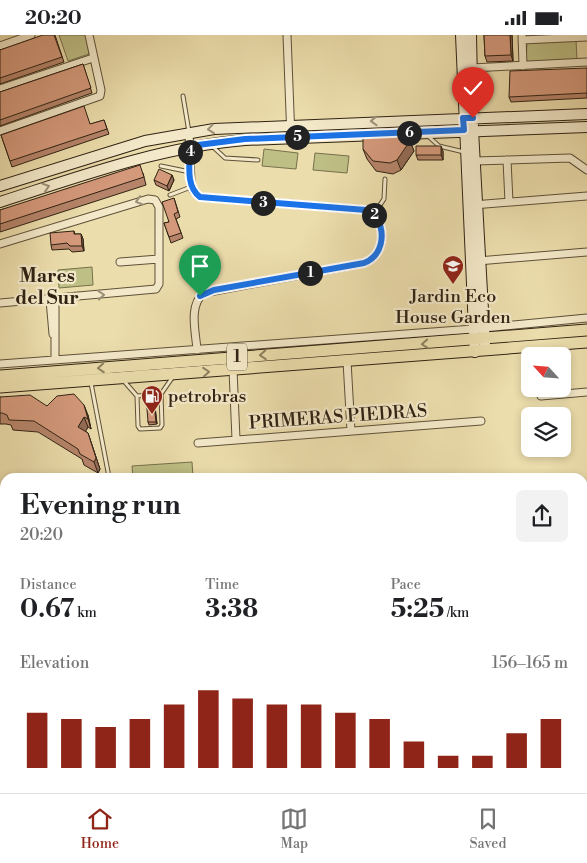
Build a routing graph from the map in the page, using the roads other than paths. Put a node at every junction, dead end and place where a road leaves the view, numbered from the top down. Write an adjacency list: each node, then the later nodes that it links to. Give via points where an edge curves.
1 (31, 35): 8 (street)
2 (89, 35): 9 (street)
3 (288, 35): 17 (street)
4 (461, 35): 16 (main road)
5 (471, 35): 12 (main road)
6 (587, 37): 7 (street)
7 (522, 38): 11 (street)
8 (0, 46)
9 (94, 58): 13 (street); 20 (street, via 101,95)
10 (587, 62): 11 (street)
11 (522, 66): 12 (street)
12 (472, 68): 16 (main road)
13 (0, 89)
14 (183, 96): 21 (lane)
15 (587, 114): 16 (main road)
16 (468, 118): 17 (main road, one-way to 17); 19 (main road)
17 (291, 125): 21 (main road, one-way to 21); 23 (street)
18 (587, 127): 19 (main road)
19 (469, 130): 22 (main road); 26 (main road); 29 (main road)
20 (0, 131)
21 (189, 132): 25 (street); 34 (main road, via 122,147)
22 (424, 132): 23 (main road); 26 (lane, via 439,146)
23 (292, 137): 24 (main road)
24 (209, 143): 25 (main road); 27 (lane, via 224,158)
25 (190, 146): 32 (street); 38 (main road, one-way to 25, via 128,160)
26 (465, 152): 40 (main road)
27 (258, 160)
28 (507, 160): 29 (street); 31 (street, via 570,157); 39 (street)
29 (475, 161): 40 (main road)
30 (161, 166): 32 (lane)
31 (587, 170)
32 (190, 172): 35 (street)
33 (385, 179): 41 (lane, via 384,199)
34 (0, 186)
35 (191, 187): 36 (lane); 41 (street, via 207,199 361,209)
36 (170, 195)
37 (587, 196): 39 (street)
38 (0, 202)
39 (509, 202): 40 (street)
40 (472, 205): 46 (main road)
41 (374, 215): 53 (street, via 381,227 382,242 376,255 368,261 214,290 200,296 195,308)
42 (0, 244): 44 (street, one-way to 42, via 159,207 154,200 148,199)
43 (587, 252): 46 (street)
44 (159, 259): 45 (street); 47 (street, one-way to 44, via 153,291 159,284)
45 (120, 262)
46 (475, 262): 51 (main road)
47 (52, 300): 48 (street); 54 (street)
48 (0, 303)
49 (587, 318): 51 (street)
50 (587, 330): 51 (main road, 1)
51 (479, 340): 52 (main road, 1); 53 (street); 55 (main road, 1); 59 (main road, 1, one-way to 59)
52 (587, 342)
53 (197, 350): 54 (street)
54 (55, 360): 56 (street)
55 (347, 361): 57 (main road, 1); 68 (street)
56 (0, 364)
57 (233, 370): 58 (main road, 1, one-way to 57); 69 (street)
58 (176, 374): 60 (main road, 1); 65 (lane)
59 (0, 376)
60 (121, 378): 61 (main road, 1); 66 (lane)
61 (91, 380): 62 (main road, 1); 71 (lane)
62 (0, 387)
63 (587, 392): 64 (street)
64 (571, 393)
65 (161, 394): 66 (lane); 66 (lane, via 160,427 139,428)
66 (137, 396)
67 (481, 421): 68 (street, PRIMERAS PIEDRAS)
68 (351, 431): 69 (street, PRIMERAS PIEDRAS)
69 (236, 439): 70 (street, PRIMERAS PIEDRAS)
70 (198, 443)
71 (108, 473)

